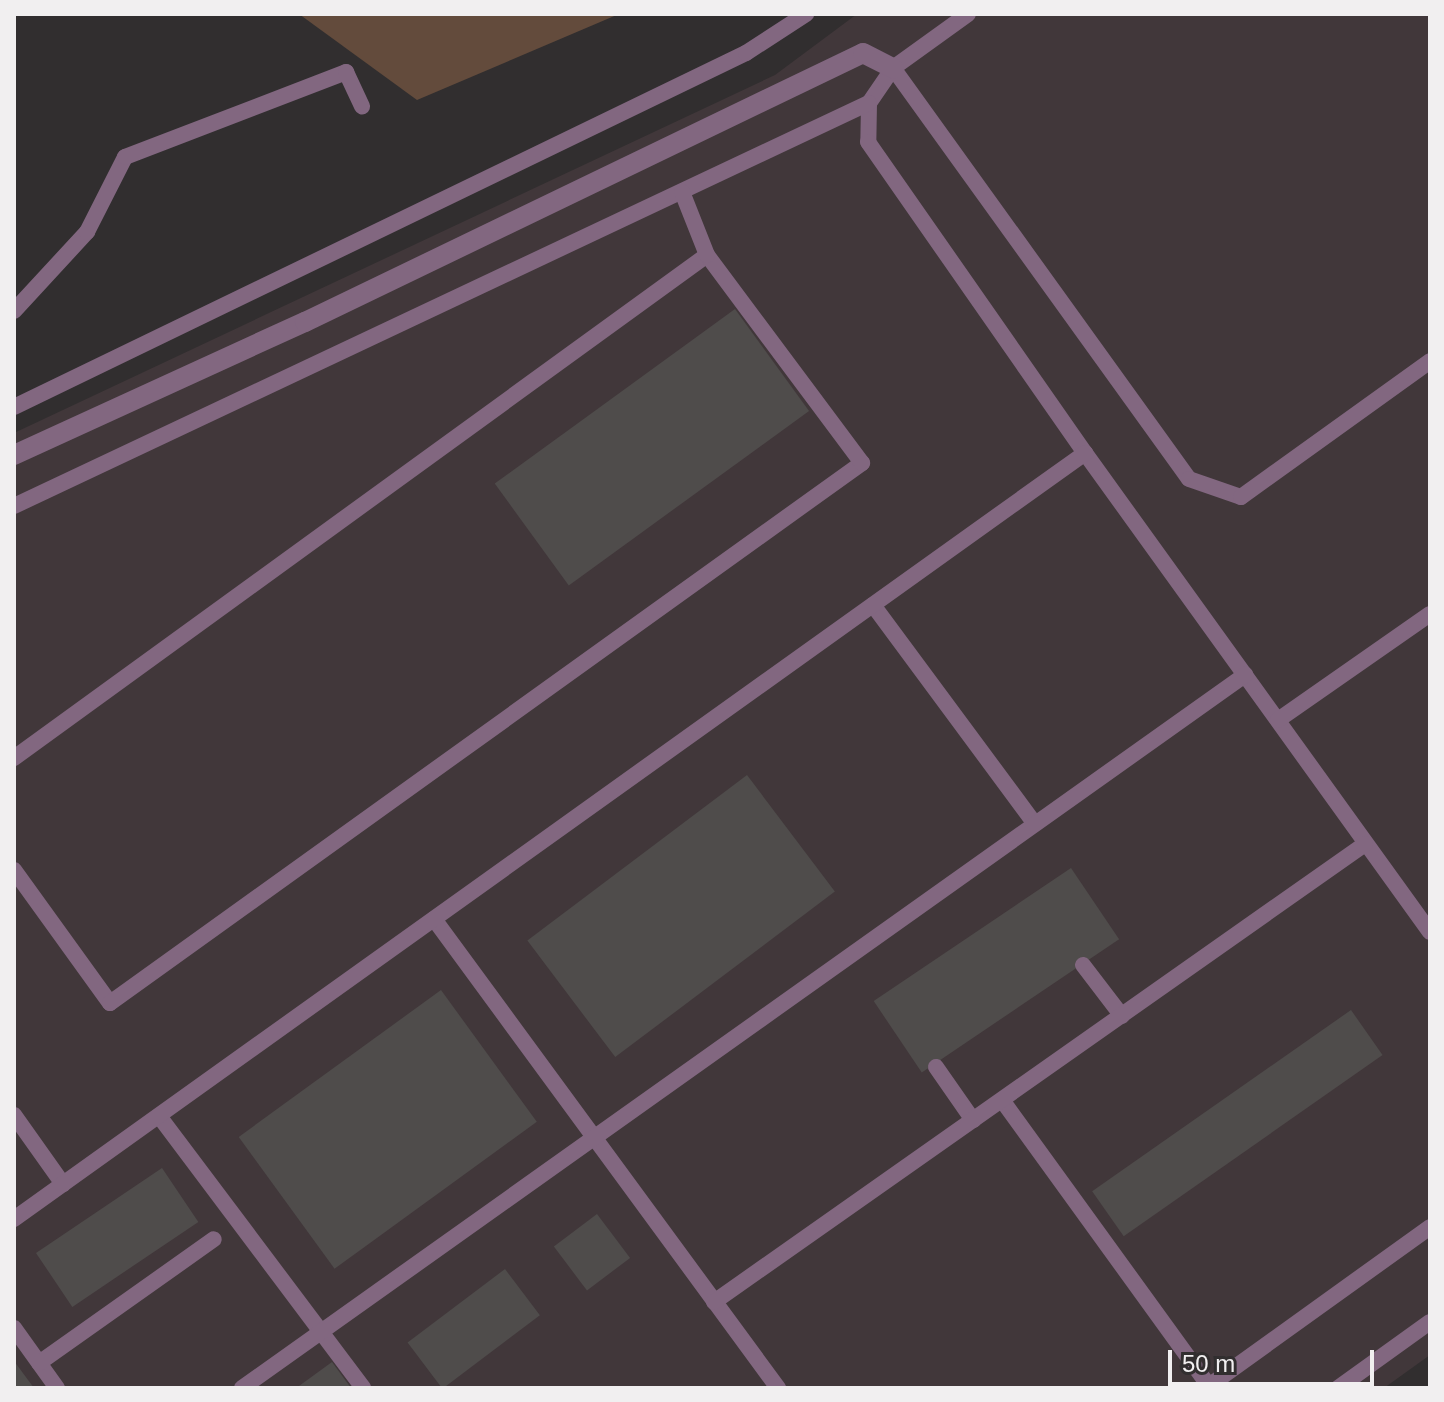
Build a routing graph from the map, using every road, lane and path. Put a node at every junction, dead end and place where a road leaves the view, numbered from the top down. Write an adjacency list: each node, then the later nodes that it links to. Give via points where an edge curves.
1 (806, 14): 10 (lane, via 746,53)
2 (968, 14): 3 (lane)
3 (893, 68): 4 (lane); 9 (lane, via 1189,479 1241,497); 12 (street, via 863,53 305,322)
4 (869, 103): 6 (lane); 11 (lane, via 868,142)
5 (362, 107): 8 (lane, via 346,72 125,157 87,232)
6 (682, 192): 7 (lane); 13 (lane)
7 (707, 255): 18 (lane); 21 (lane, via 862,463 110,1003)
8 (14, 311)
9 (1430, 361)
10 (14, 407)
11 (1085, 453): 14 (lane); 16 (lane)
12 (14, 455)
13 (14, 506)
14 (873, 605): 19 (lane); 22 (lane)
15 (1430, 614): 17 (lane)
16 (1245, 675): 17 (lane); 19 (lane)
17 (1278, 720): 20 (lane)
18 (14, 758)
19 (1035, 824): 31 (lane)
20 (1365, 844): 23 (lane); 25 (lane)
21 (14, 870)
22 (434, 919): 29 (lane); 31 (lane)
23 (1430, 932)
24 (1083, 965): 25 (lane)
25 (1122, 1016): 27 (lane)
26 (936, 1067): 30 (lane)
27 (1002, 1100): 30 (lane); 41 (lane)
28 (14, 1115): 32 (lane)
29 (159, 1116): 32 (lane); 39 (lane)
30 (973, 1120): 36 (lane)
31 (594, 1137): 36 (lane); 39 (lane)
32 (63, 1184): 33 (lane)
33 (14, 1219)
34 (1430, 1227): 41 (lane)
35 (214, 1239): 40 (lane)
36 (714, 1302): 45 (lane)
37 (1430, 1322): 46 (lane)
38 (14, 1328): 40 (lane)
39 (321, 1332): 43 (lane); 44 (lane)
40 (39, 1363): 42 (lane)
41 (1208, 1387)
42 (57, 1388)
43 (242, 1388)
44 (363, 1388)
45 (778, 1388)
46 (1338, 1388)

